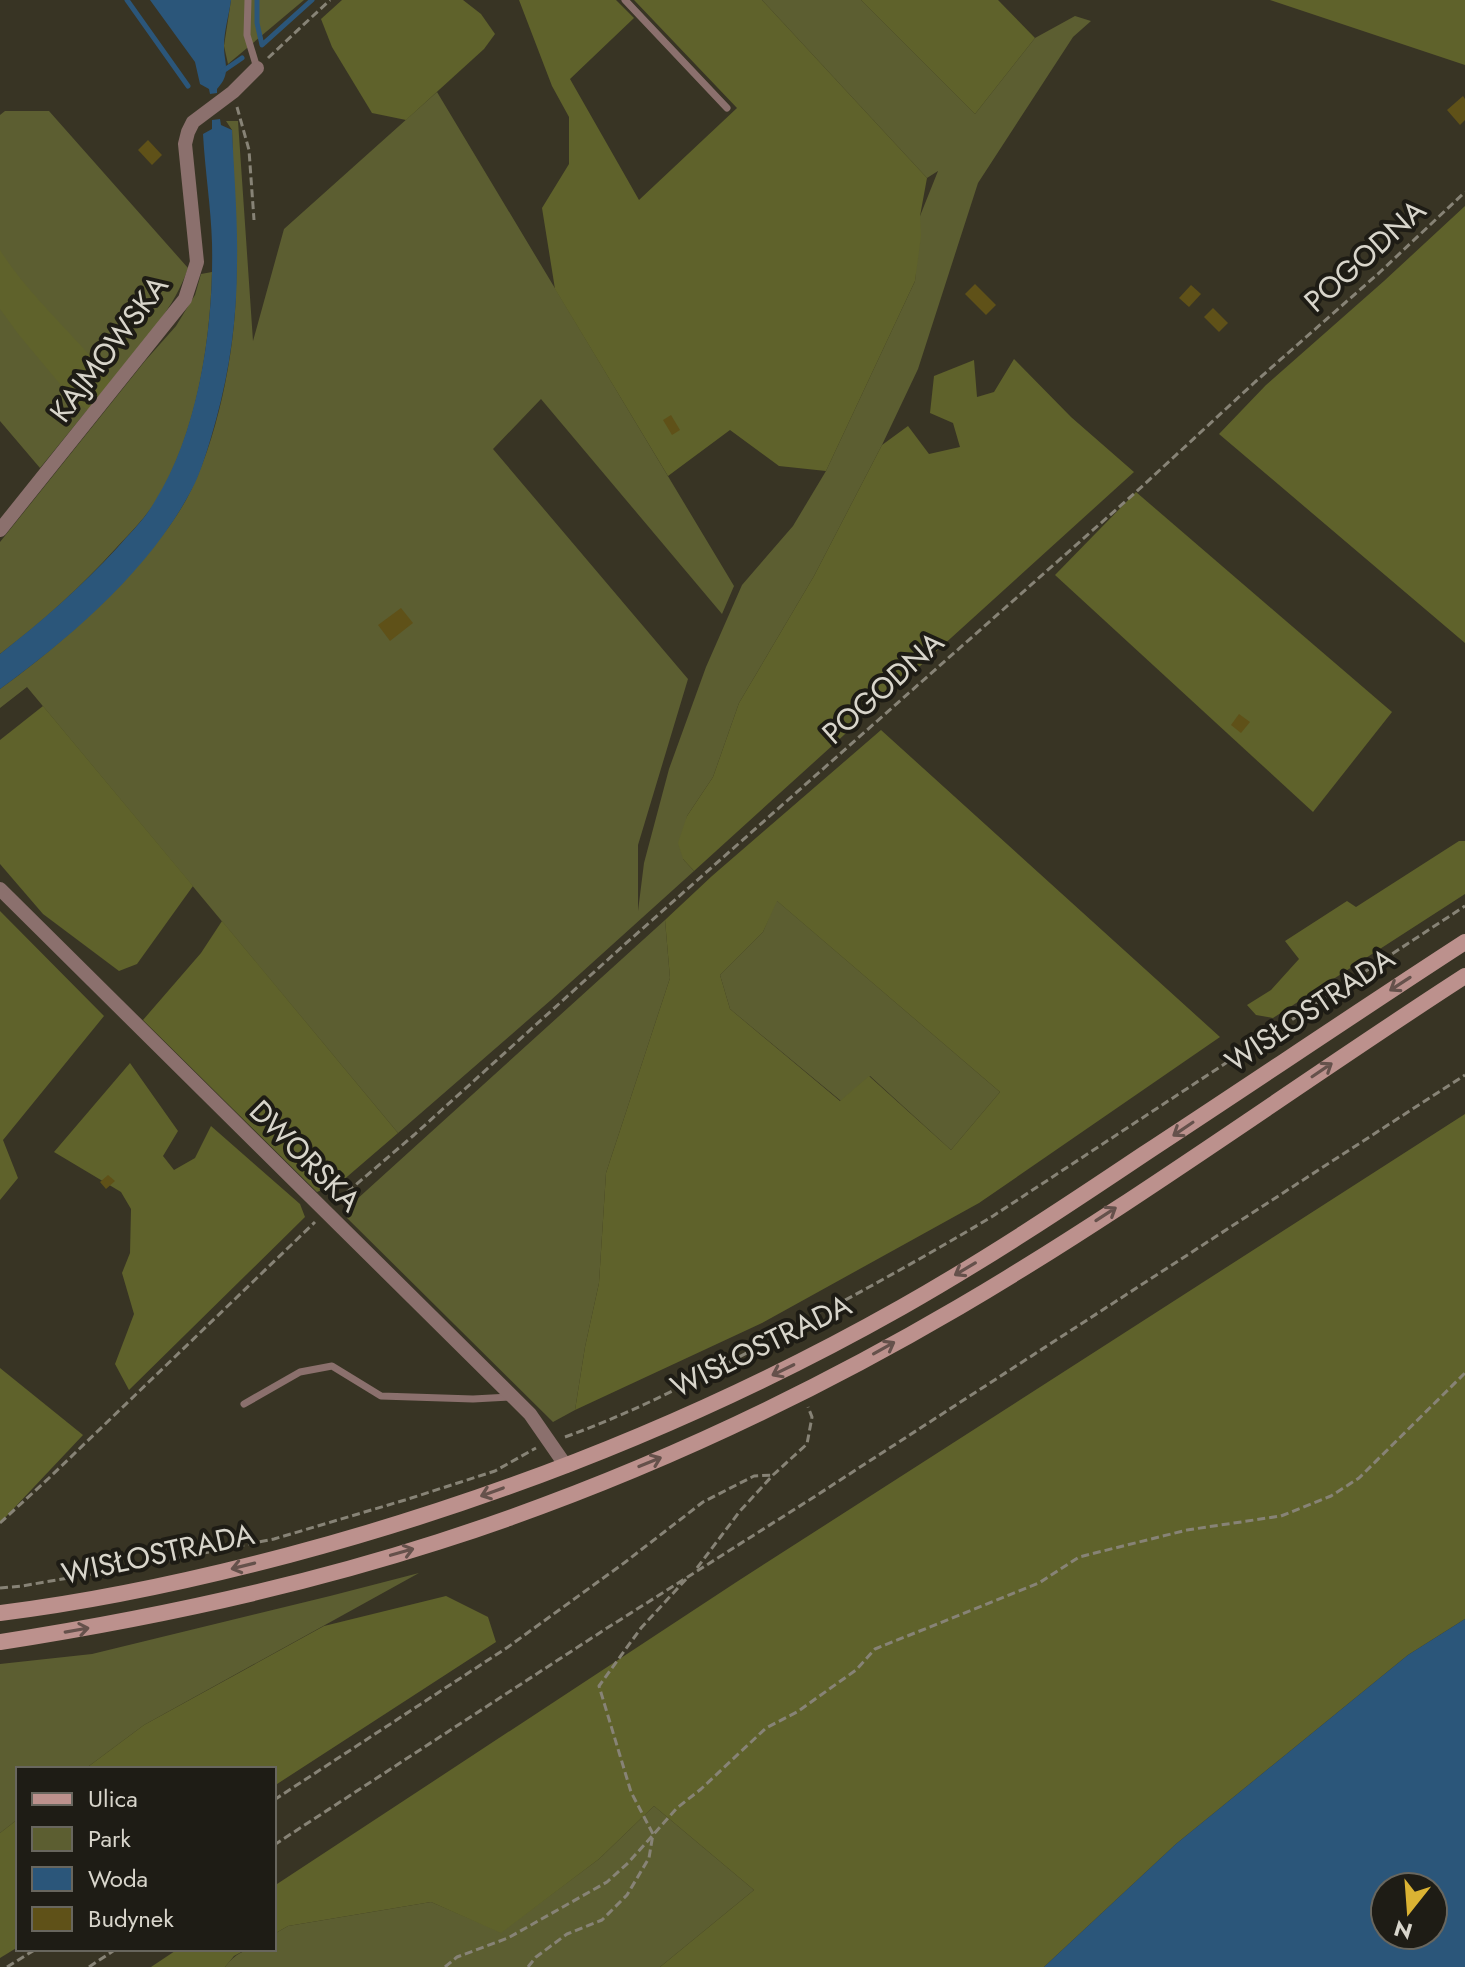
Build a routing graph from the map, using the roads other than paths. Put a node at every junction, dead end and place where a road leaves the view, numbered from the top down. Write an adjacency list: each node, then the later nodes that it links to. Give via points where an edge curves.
1 (248, 0): 3 (lane, via 247,35)
2 (625, 0): 4 (lane)
3 (257, 68): 5 (street, KAJMOWSKA, via 188,132 197,262 185,299)
4 (727, 108)
5 (0, 530)
6 (0, 889): 9 (street, DWORSKA)
7 (1465, 942): 11 (main road, WISŁOSTRADA, one-way to 11, via 1070,1203 901,1307 736,1393)
8 (1465, 976): 12 (main road, WISŁOSTRADA, one-way to 8, via 803,1392 959,1307)
9 (512, 1397): 10 (lane, via 381,1396 332,1366 300,1372); 11 (street, DWORSKA)
10 (244, 1404)
11 (566, 1466): 12 (main road); 13 (main road, WISŁOSTRADA, one-way to 13, via 406,1522 276,1558)
12 (578, 1491): 14 (main road, WISŁOSTRADA, one-way to 12, via 158,1615 327,1574 438,1542)
13 (0, 1613)
14 (0, 1642)

